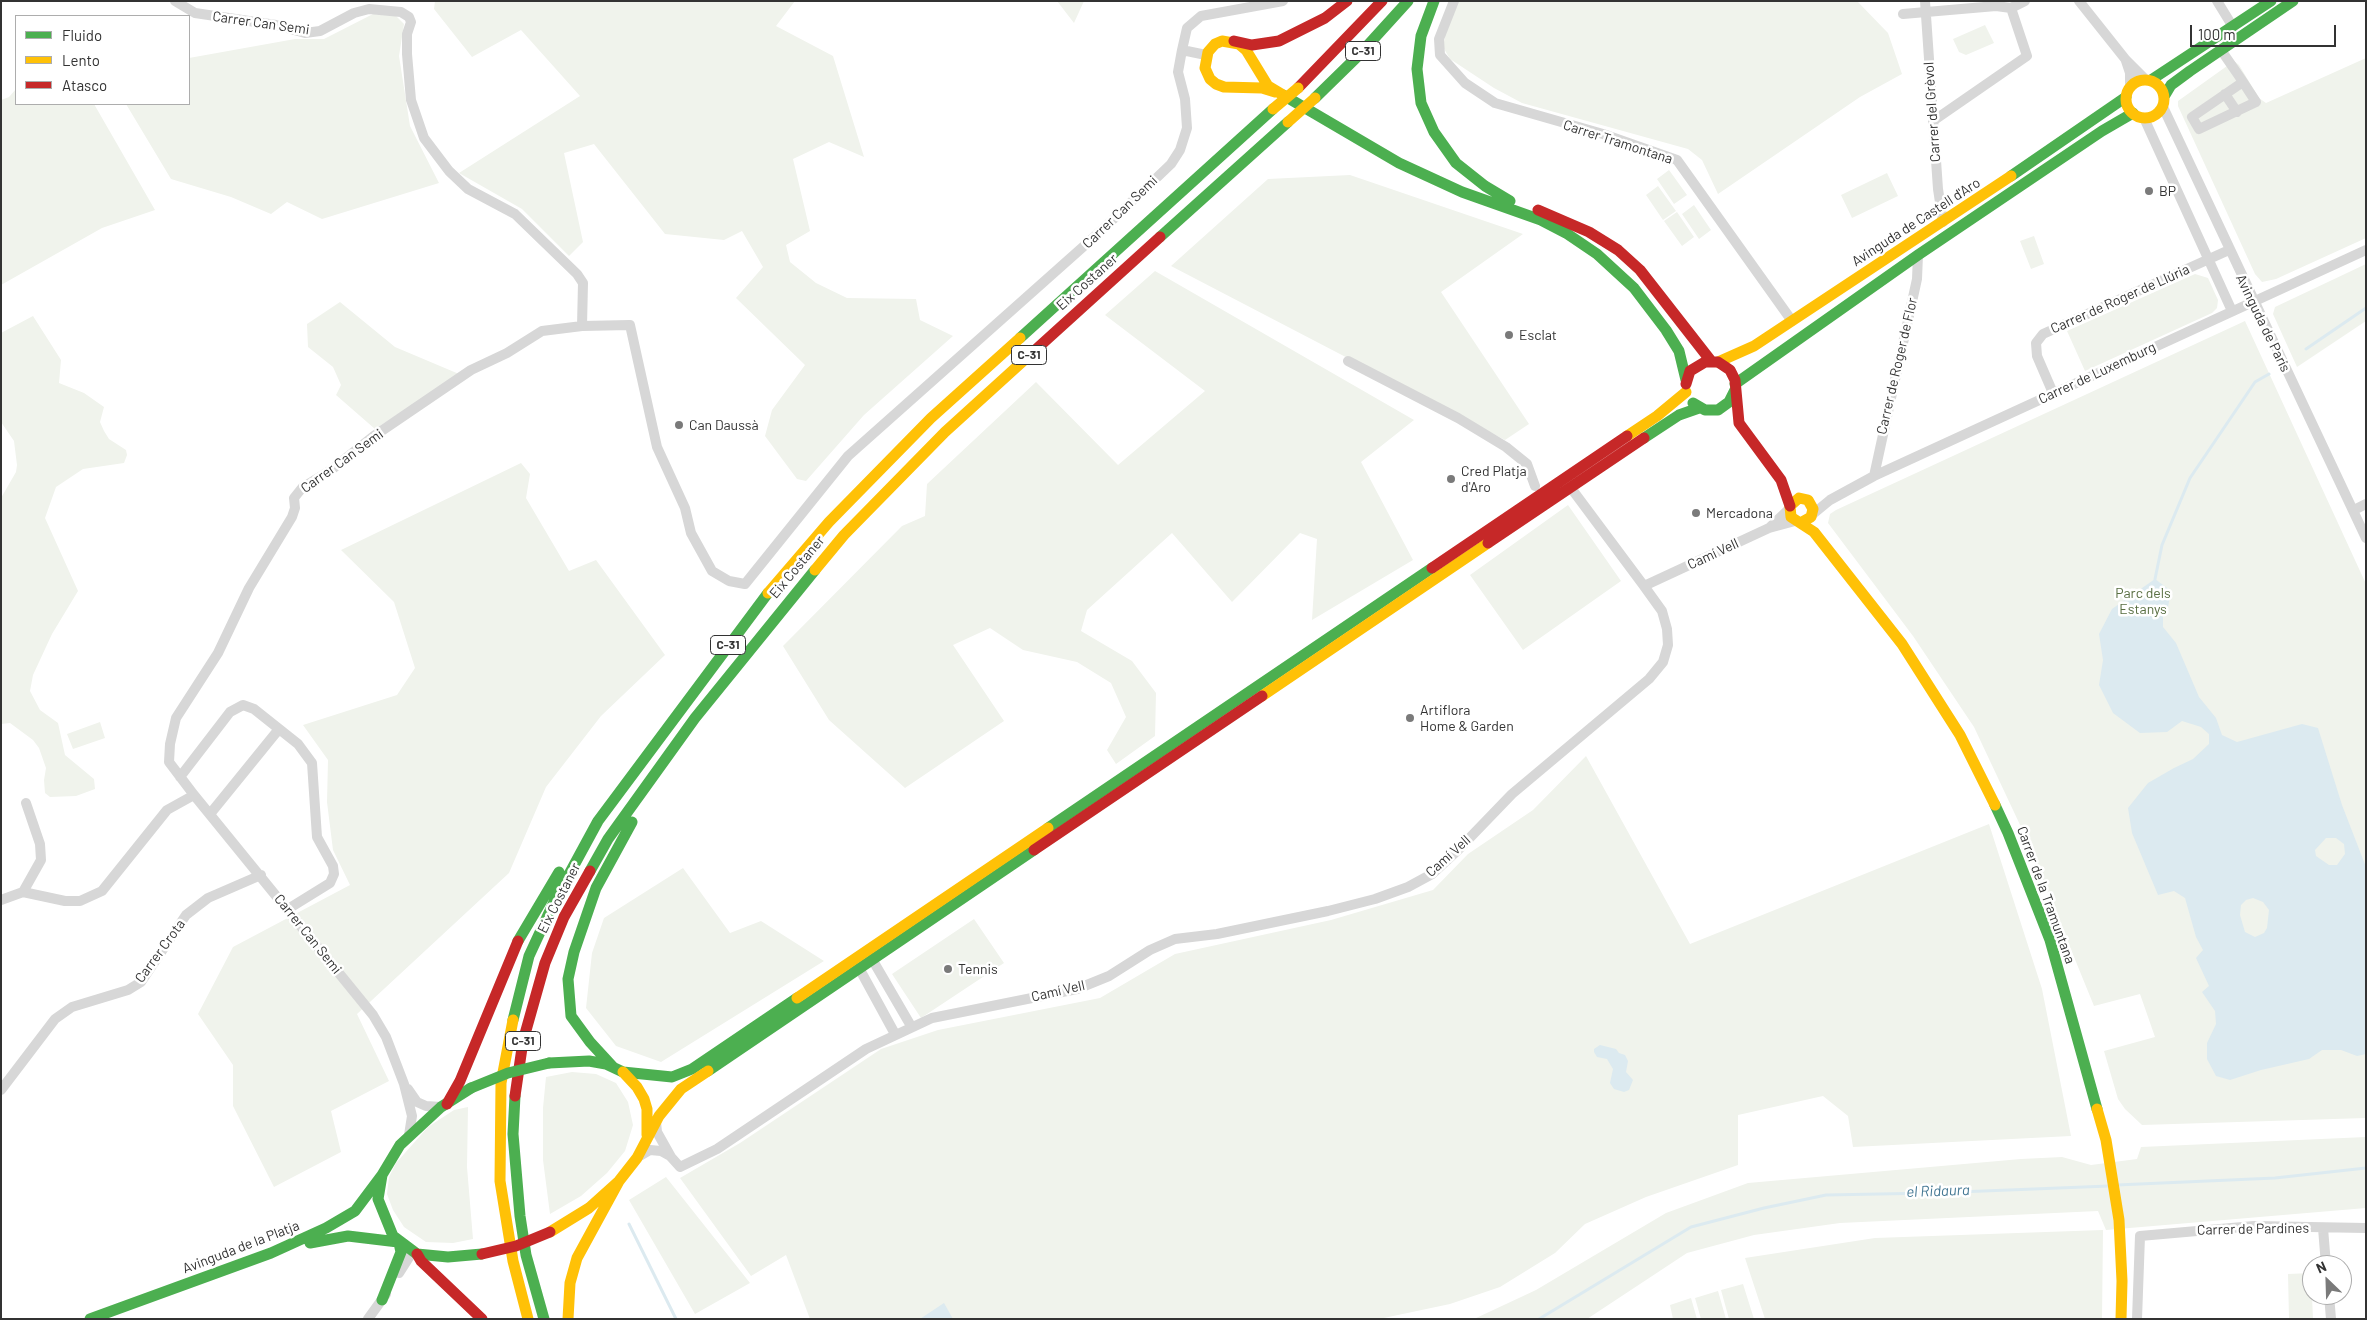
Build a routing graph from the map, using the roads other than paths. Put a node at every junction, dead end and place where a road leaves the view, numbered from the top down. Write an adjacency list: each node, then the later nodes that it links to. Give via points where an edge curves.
1 (175, 1): 45 (street, Carrer Can Semi, via 195,13 276,25 305,33 320,31 369,9 401,12 408,17 411,22 406,54 411,100 424,138 449,171 468,189 515,214 578,274 582,282)
2 (1283, 1): 19 (street, Carrer Can Semi, via 1201,16 1187,28)
3 (1348, 1): 18 (main road, via 1325,18 1279,41 1266,45)
4 (1382, 1): 71 (main road, Eix Costaner / C-31, bridge, via 1298,88 938,411 829,522 754,612)
5 (1408, 1): 67 (main road, Eix Costaner / C-31, bridge, via 1360,56 960,418 850,529 756,640)
6 (1434, 1): 36 (main road, via 1421,36 1417,69 1421,103 1434,132 1456,163)
7 (1454, 1): 44 (street, Carrer Tramontana, via 1439,39 1440,54 1465,83 1496,103 1603,134 1677,160)
8 (1925, 1): 15 (street, Carrer del Grèvol)
9 (2025, 1): 14 (street)
10 (2079, 1): 23 (street)
11 (2217, 1): 17 (street)
12 (2271, 1): 17 (main road)
13 (2292, 1): 20 (main road)
14 (2012, 8): 15 (street, via 1996,6); 34 (street, via 2028,56)
15 (1925, 12): 16 (street); 34 (street, Carrer del Grèvol)
16 (1903, 14)
17 (2233, 27): 24 (main road)
18 (1234, 41): 21 (main road, via 1215,44); 22 (main road, via 1244,47)
19 (1182, 50): 21 (street); 45 (street, Carrer Can Semi, via 1178,72 1185,98 1187,128 1180,150 1171,164 1102,230 848,456 746,584 730,581 712,571 691,533 685,508 657,447 630,325)
20 (2221, 50): 25 (street); 30 (main road, via 2171,85)
21 (1206, 56): 26 (main road, via 1205,68 1210,79 1220,86)
22 (1250, 58): 26 (main road, via 1247,76); 27 (main road, via 1263,80)
23 (2126, 60): 24 (street); 28 (street, via 2130,73)
24 (2148, 80): 28 (main road, via 2139,80); 30 (main road, via 2160,86)
25 (2243, 82): 29 (street); 32 (street, via 2256,102)
26 (1232, 87): 27 (main road)
27 (1275, 92): 35 (main road, via 1399,163)
28 (2128, 92): 33 (main road, via 2129,109); 37 (main road, Avinguda de Castell d'Aro)
29 (2225, 94): 32 (street); 32 (street, via 2192,117 2198,129)
30 (2164, 95): 31 (main road)
31 (2163, 107): 33 (main road, via 2155,116); 38 (street, Avinguda de París)
32 (2237, 112)
33 (2138, 116): 40 (main road, Avinguda de Castell d'Aro, via 2102,131); 41 (street, Avinguda de París)
34 (1933, 121): 37 (street, Carrer del Grèvol)
35 (1462, 192): 36 (main road); 48 (main road, via 1541,220 1597,254 1634,288 1666,330 1679,351)
36 (1510, 201): 47 (main road, via 1557,217 1618,250 1640,270)
37 (1943, 222): 44 (main road, Avinguda de Castell d'Aro)
38 (2228, 250): 41 (street, Carrer de Roger de Llúria); 42 (street, Avinguda de París)
39 (2366, 250): 42 (street, Carrer de Luxemburg)
40 (1918, 255): 49 (main road, Avinguda de Castell d'Aro); 54 (street, Carrer de Roger de Flor, via 1917,279)
41 (2208, 259): 43 (street, Avinguda de París); 50 (street, Carrer de Roger de Llúria, via 2044,334 2036,343 2037,356)
42 (2252, 302): 43 (street, Carrer de Luxemburg); 60 (street, Avinguda de París)
43 (2232, 311): 50 (street, Carrer de Luxemburg)
44 (1792, 321): 47 (main road, Avinguda de Castell d'Aro, via 1754,346)
45 (582, 326): 66 (street, Carrer Can Semi, via 542,331 471,370 302,488 294,498 292,517 249,588 218,653 176,718 170,762)
46 (1348, 361): 56 (street, via 1458,418 1506,447 1527,464)
47 (1715, 362): 48 (main road, via 1695,366); 49 (main road, via 1730,370)
48 (1686, 386): 51 (main road, via 1690,400); 80 (main road, via 1657,416 692,1069 672,1077 647,1077)
49 (1735, 387): 52 (main road, via 1727,404); 53 (main road)
50 (2053, 393): 54 (street, Carrer de Luxemburg)
51 (1699, 408): 52 (main road); 57 (main road, via 1666,423)
52 (1712, 411): 53 (main road)
53 (1739, 423): 55 (main road, Carrer de la Tramuntana)
54 (1874, 476): 61 (street, Carrer de Luxemburg)
55 (1781, 480): 59 (main road, Carrer de la Tramuntana); 61 (main road)
56 (1535, 486)
57 (1571, 488): 64 (street); 76 (main road)
58 (2366, 504): 60 (street)
59 (1789, 507): 61 (main road, Carrer de la Tramuntana, via 1790,516); 61 (main road, via 1795,500); 62 (street, Camí Vell)
60 (2354, 510): 63 (street, Avinguda de París)
61 (1806, 513): 62 (street, Camí Vell); 105 (main road, Carrer de la Tramuntana, via 1814,532 1902,644 1960,735 2008,833 2050,940 2106,1140 2119,1220)
62 (1769, 528): 64 (street, Camí Vell)
63 (2366, 538)
64 (1644, 586): 78 (street, Camí Vell, via 1662,611 1667,629 1668,644 1663,662 1637,690 1512,794 1432,874 1375,899 1328,911 1217,934 1175,939 1150,950 1109,976 1077,989 932,1018)
65 (279, 728): 66 (street, via 254,709 239,706 230,712); 70 (street); 75 (street, via 298,744 312,763 317,837 334,874 330,883)
66 (180, 777): 68 (street, Carrer Can Semi)
67 (642, 788): 80 (main road, C-31, via 637,810 596,888 568,979 572,1016 590,1042); 103 (main road, Eix Costaner / C-31, via 608,839 564,917 545,963 523,1041 514,1116 516,1174 526,1255)
68 (194, 795): 70 (street, Carrer Can Semi); 73 (street, via 167,810 102,891 80,901)
69 (26, 803): 73 (street, via 40,844 40,860)
70 (210, 814): 72 (street, Carrer Can Semi)
71 (598, 820): 83 (main road, C-31, via 587,829 522,933 460,1081); 102 (main road, Eix Costaner / C-31, via 529,956 509,1035 501,1083 500,1181 513,1261)
72 (261, 875): 75 (street, Carrer Can Semi); 82 (street, Carrer Crota, via 208,898 186,915 141,982 128,990 72,1007 55,1019)
73 (23, 892): 74 (street)
74 (1, 900)
75 (288, 909): 81 (street, Carrer Can Semi, via 373,1016 390,1046)
76 (872, 959): 77 (main road); 78 (street)
77 (859, 968): 79 (street); 84 (main road, via 681,1089)
78 (911, 1026): 79 (street, Camí Vell)
79 (895, 1034): 87 (street, Camí Vell, via 828,1073 717,1149 680,1166)
80 (618, 1070): 83 (main road, bridge, via 589,1061 550,1063 508,1073 471,1088); 86 (main road, via 637,1087 644,1099)
81 (404, 1084): 83 (street, Carrer Can Semi, via 417,1102 426,1106); 85 (street, Carrer Can Semi, via 412,1116)
82 (1, 1090)
83 (444, 1105): 85 (main road, Avinguda de la Platja)
84 (656, 1120): 86 (main road); 87 (street, via 657,1132)
85 (409, 1136): 89 (main road, Avinguda de la Platja)
86 (647, 1138): 88 (main road)
87 (671, 1157): 88 (street, Camí Vell, via 661,1151 650,1150)
88 (637, 1158): 90 (main road)
89 (382, 1174): 93 (main road, via 378,1190 381,1211); 94 (main road, Avinguda de la Platja, via 355,1211 326,1228)
90 (619, 1181): 95 (main road, bridge, via 589,1208 550,1232 516,1246 448,1257); 104 (main road, via 577,1258 570,1283)
91 (2324, 1228): 92 (street, Carrer de Pardines); 96 (street); 106 (street, Carrer de Pardines, via 2254,1226 2140,1236)
92 (2366, 1228)
93 (399, 1242): 94 (main road, via 348,1236); 95 (main road); 97 (main road, via 401,1252)
94 (271, 1252): 99 (main road, Avinguda de la Platja)
95 (415, 1253): 97 (street); 101 (main road)
96 (2325, 1255)
97 (382, 1300): 100 (street)
98 (2330, 1305): 107 (street)
99 (90, 1319)
100 (368, 1319)
101 (482, 1319)
102 (528, 1319)
103 (544, 1319)
104 (568, 1319)
105 (2121, 1319)
106 (2137, 1319)
107 (2331, 1319)

